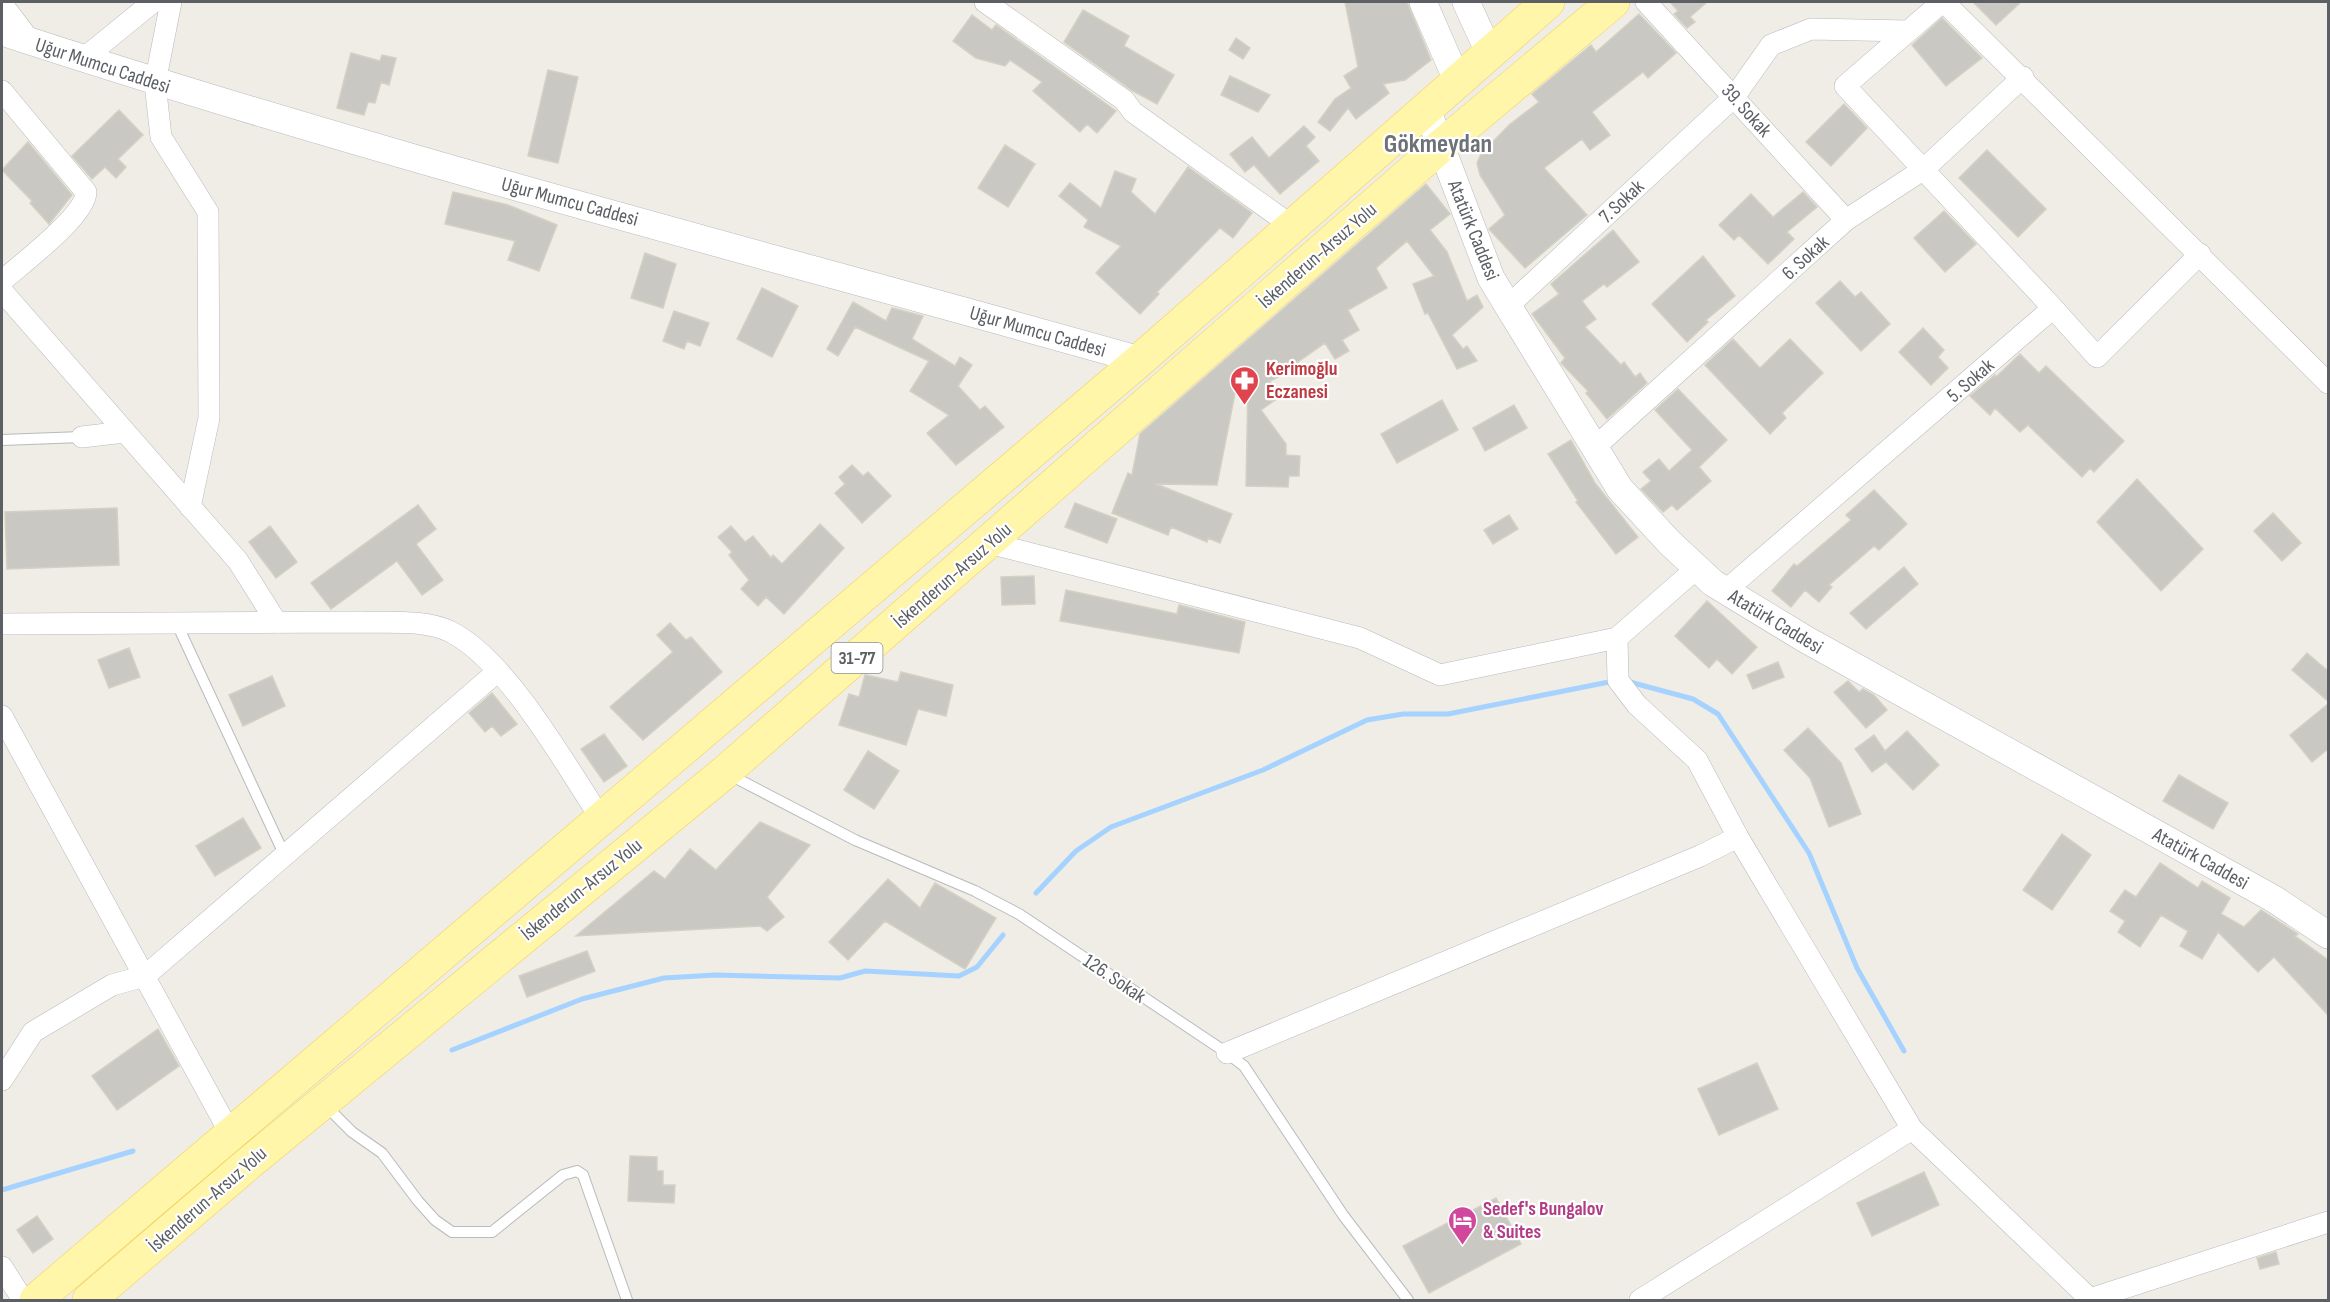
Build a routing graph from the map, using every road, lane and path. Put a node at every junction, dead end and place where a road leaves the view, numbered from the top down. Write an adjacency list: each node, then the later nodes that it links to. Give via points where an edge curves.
1 (153, 2): 15 (street)
2 (171, 2): 18 (street)
3 (985, 2): 25 (street)
4 (1423, 2): 17 (street)
5 (1466, 2): 14 (street)
6 (1548, 2): 14 (main road, İskenderun-Arsuz Yolu)
7 (1613, 2): 22 (main road, İskenderun-Arsuz Yolu / 31-77)
8 (1646, 2): 20 (street, 39. Sokak)
9 (1943, 2): 11 (street); 16 (street)
10 (2, 4): 13 (street)
11 (1908, 31): 20 (street, 7. Sokak, via 1811,29 1772,45); 23 (street, via 1845,86)
12 (2, 32): 13 (street, Uğur Mumcu Caddesi)
13 (31, 42): 15 (street, Uğur Mumcu Caddesi)
14 (1489, 52): 17 (main road, İskenderun-Arsuz Yolu)
15 (83, 59): 18 (street, Uğur Mumcu Caddesi)
16 (2023, 77): 23 (street, 6. Sokak); 26 (street)
17 (1457, 80): 21 (main road, İskenderun-Arsuz Yolu)
18 (155, 83): 31 (street, Uğur Mumcu Caddesi); 37 (street, via 161,137 208,212 209,418)
19 (2, 91): 27 (street, via 86,192 86,200 75,215)
20 (1735, 96): 24 (street, 39. Sokak); 29 (street, 7. Sokak)
21 (1426, 108): 22 (street, Atatürk Caddesi); 25 (main road, İskenderun-Arsuz Yolu)
22 (1441, 146): 29 (street, Atatürk Caddesi, via 1491,278); 38 (main road, İskenderun-Arsuz Yolu / 31-77)
23 (1924, 169): 24 (street, 6. Sokak); 30 (street)
24 (1846, 220): 36 (street, 6. Sokak)
25 (1292, 226): 31 (main road, İskenderun-Arsuz Yolu)
26 (2200, 254): 30 (street, via 2097,357); 32 (street)
27 (2, 280)
28 (2, 291): 33 (street)
29 (1508, 306): 36 (street, Atatürk Caddesi)
30 (2053, 308): 40 (street, 5. Sokak)
31 (1140, 360): 48 (main road, İskenderun-Arsuz Yolu)
32 (2328, 382)
33 (124, 432): 34 (street); 37 (street)
34 (82, 437): 35 (lane)
35 (2, 440)
36 (1594, 448): 39 (street, Atatürk Caddesi, via 1620,489)
37 (190, 507): 41 (street, via 238,561)
38 (989, 543): 44 (street, via 1360,638 1440,675); 47 (main road, İskenderun-Arsuz Yolu / 31-77)
39 (1697, 568): 40 (street, Atatürk Caddesi); 44 (street)
40 (1725, 591): 51 (street, Atatürk Caddesi, via 2274,899)
41 (277, 623): 43 (street); 45 (street, via 416,624 451,632)
42 (2, 624): 43 (street)
43 (177, 624): 50 (lane)
44 (1617, 638): 49 (street, via 1618,680 1637,705 1697,760)
45 (498, 670): 48 (street); 50 (street)
46 (2, 716): 52 (street)
47 (724, 772): 53 (lane, 126. Sokak, via 855,840 1019,914); 55 (main road, İskenderun-Arsuz Yolu / 31-77)
48 (602, 820): 57 (main road, İskenderun-Arsuz Yolu)
49 (1738, 837): 53 (street); 56 (street)
50 (284, 854): 52 (street)
51 (2328, 935)
52 (145, 976): 54 (street, via 112,985 33,1032); 57 (street)
53 (1227, 1053): 64 (lane, 126. Sokak, via 1244,1066 1343,1215)
54 (2, 1080)
55 (322, 1102): 62 (main road, İskenderun-Arsuz Yolu / 31-77); 63 (lane, via 352,1132 382,1153 418,1201 452,1232 492,1232 563,1175 577,1171 583,1175)
56 (1912, 1129): 58 (street, via 2090,1299); 65 (street)
57 (230, 1133): 61 (main road, İskenderun-Arsuz Yolu)
58 (2328, 1222)
59 (2, 1267): 60 (street)
60 (23, 1300)
61 (36, 1300)
62 (89, 1300)
63 (627, 1300)
64 (1408, 1300)
65 (1640, 1300)

